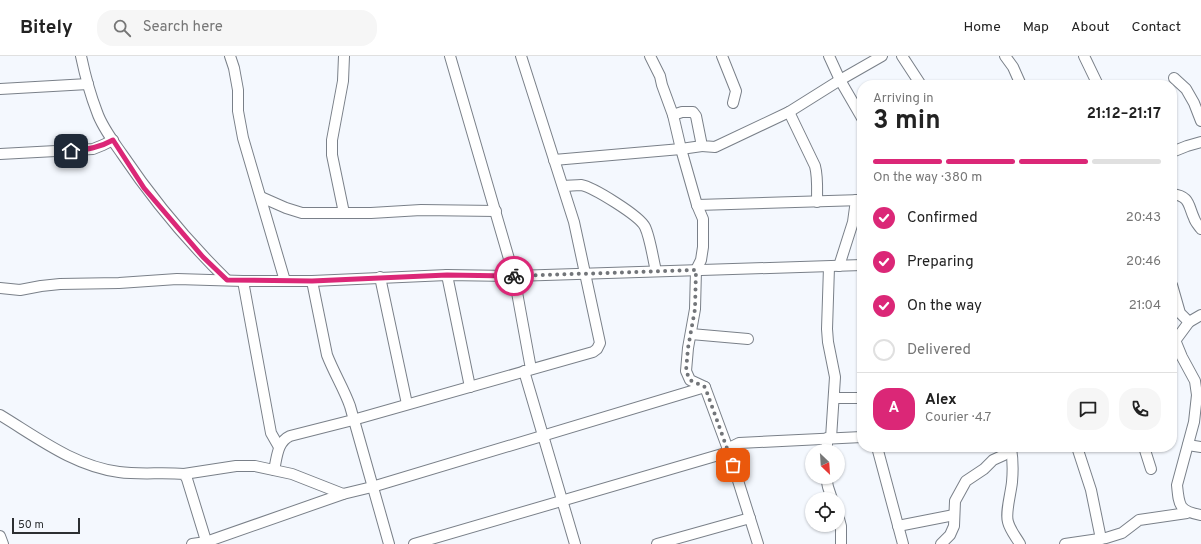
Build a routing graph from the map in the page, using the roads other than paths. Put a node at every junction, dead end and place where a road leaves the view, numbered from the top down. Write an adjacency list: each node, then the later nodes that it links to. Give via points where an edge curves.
1 (81, 56): 18 (street)
2 (230, 56): 34 (street, via 238,90 238,111 243,138)
3 (344, 56): 39 (street, via 332,155)
4 (450, 56): 40 (street)
5 (521, 56): 31 (street)
6 (650, 56): 23 (street, via 660,76)
7 (722, 56): 20 (street, via 736,91)
8 (829, 56): 13 (street)
9 (882, 56): 13 (street)
10 (902, 56): 14 (street)
11 (1005, 56): 15 (street)
12 (1084, 56): 16 (street)
13 (840, 80): 21 (street); 22 (street)
14 (918, 80)
15 (1019, 80)
16 (1096, 80)
17 (1177, 81): 24 (street, via 1194,102)
18 (88, 84): 19 (street); 25 (street, via 97,113)
19 (0, 88)
20 (733, 103)
21 (857, 109)
22 (789, 112): 27 (street, via 715,147); 36 (street, via 815,166)
23 (673, 115): 27 (street, via 693,112); 28 (street)
24 (1201, 121)
25 (113, 140): 30 (street, via 93,149); 50 (street, via 144,188 203,257)
26 (1201, 142): 29 (street)
27 (702, 146): 28 (street)
28 (681, 149): 31 (street); 37 (street)
29 (1177, 150)
30 (0, 154)
31 (554, 160): 32 (street)
32 (563, 186): 45 (street, via 582,185 635,215 645,227); 46 (street)
33 (1177, 195): 41 (street, via 1183,196 1190,204 1194,219)
34 (261, 197): 39 (street, via 294,212); 52 (street)
35 (857, 200): 36 (street)
36 (817, 202): 37 (street)
37 (697, 205): 44 (street, via 703,219 703,247)
38 (857, 207): 43 (street)
39 (344, 212): 40 (street)
40 (496, 212): 48 (street)
41 (1201, 229)
42 (857, 265): 43 (street)
43 (834, 266): 44 (street); 65 (street, via 827,329 835,377)
44 (696, 270): 45 (street); 58 (street, via 695,309)
45 (656, 271): 46 (street)
46 (585, 274): 48 (street); 62 (street, via 600,343 597,349)
47 (447, 275): 48 (street); 49 (street); 63 (street)
48 (514, 276): 62 (street)
49 (380, 277): 53 (street); 67 (street)
50 (227, 280): 51 (street); 54 (street, via 177,279 60,284 20,290)
51 (243, 281): 52 (street); 76 (street, via 271,433)
52 (285, 281): 53 (street)
53 (312, 281): 69 (street, via 327,355 345,392)
54 (0, 288)
55 (1177, 315): 57 (street)
56 (1201, 316): 57 (street)
57 (1189, 322): 60 (street)
58 (691, 334): 59 (street); 64 (street, via 686,371 690,380)
59 (748, 339)
60 (1177, 339)
61 (1177, 349): 74 (street, via 1197,388 1197,403)
62 (528, 370): 63 (street); 70 (street)
63 (470, 387): 67 (street)
64 (705, 387): 70 (street); 77 (street)
65 (834, 398): 66 (street); 72 (street)
66 (857, 398)
67 (407, 404): 69 (street)
68 (0, 415): 85 (street, via 49,446 82,462 118,472)
69 (353, 420): 76 (street, via 290,436 283,440); 86 (street)
70 (543, 436): 86 (street); 88 (street)
71 (857, 437): 72 (street)
72 (829, 438): 73 (street); 77 (street, via 739,442)
73 (828, 444)
74 (1188, 445): 75 (street); 89 (street, via 1178,485 1180,505)
75 (1201, 447)
76 (279, 448): 84 (street)
77 (729, 452): 88 (street); 92 (street)
78 (878, 452): 93 (street)
79 (1008, 452): 90 (street, via 966,481 957,495)
80 (1012, 452): 108 (street, via 1012,480 1007,513 1008,522)
81 (1079, 452): 96 (street, via 1091,490)
82 (1146, 452): 83 (street)
83 (1151, 469)
84 (274, 470): 85 (street, via 236,466); 87 (street, via 292,474)
85 (184, 474): 97 (street)
86 (372, 487): 87 (street); 100 (street)
87 (343, 494): 97 (street)
88 (562, 501): 101 (street); 102 (street)
89 (1187, 513): 91 (street); 96 (street, via 1140,520 1122,533)
90 (954, 515): 93 (street); 107 (street, via 954,526 950,535)
91 (1201, 515)
92 (750, 518): 103 (street); 104 (street)
93 (898, 526): 106 (street)
94 (841, 532): 105 (street)
95 (0, 536): 98 (street)
96 (1101, 539): 109 (street)
97 (207, 543): 99 (street)
98 (3, 544)
99 (192, 544)
100 (389, 544)
101 (414, 544)
102 (575, 544)
103 (657, 544)
104 (758, 544)
105 (841, 544)
106 (903, 544)
107 (941, 544)
108 (1020, 544)
109 (1065, 544)

